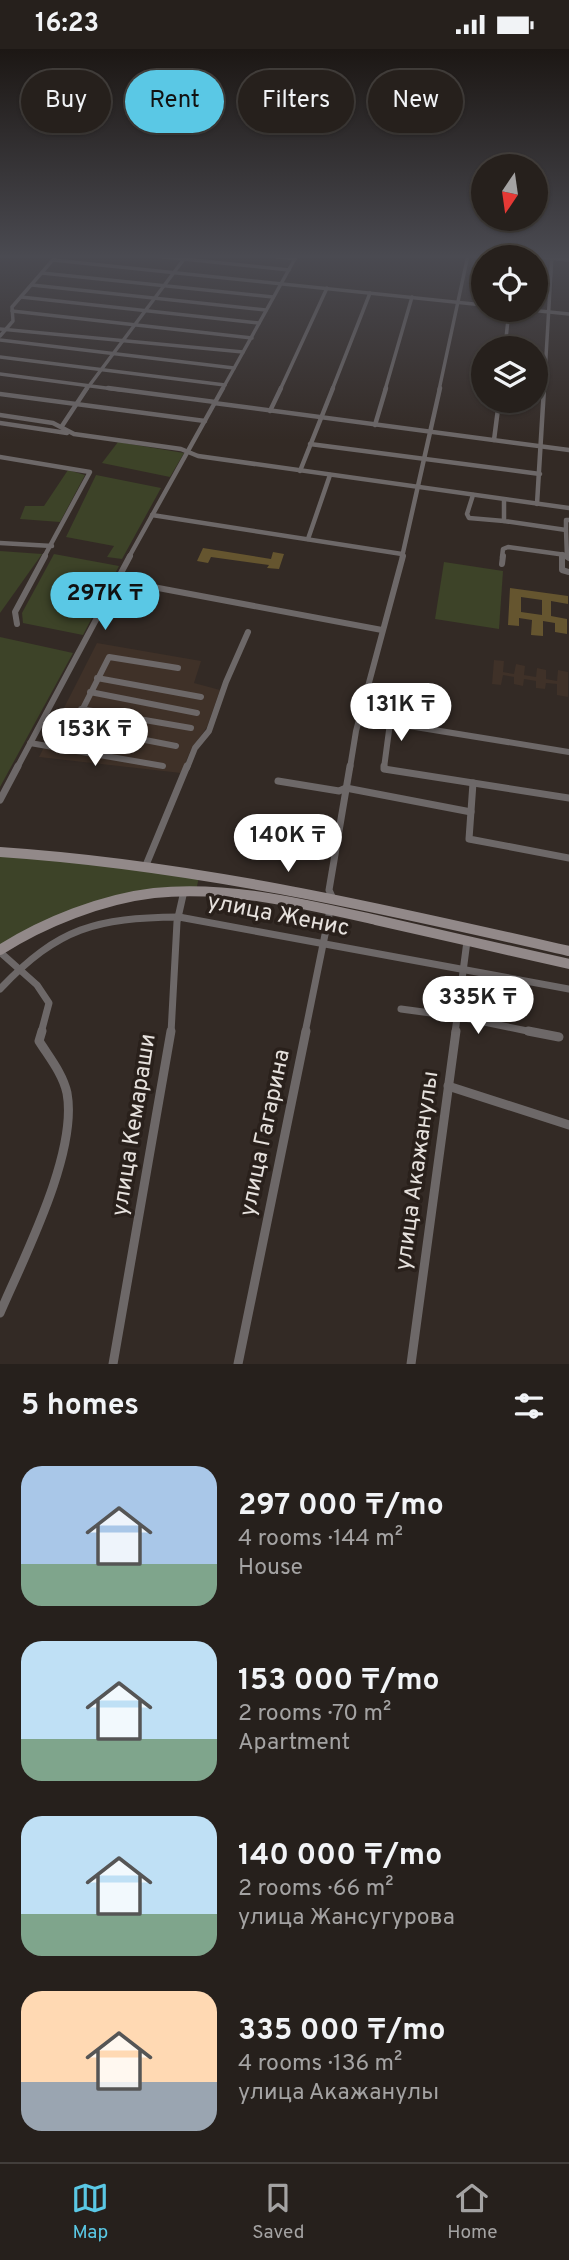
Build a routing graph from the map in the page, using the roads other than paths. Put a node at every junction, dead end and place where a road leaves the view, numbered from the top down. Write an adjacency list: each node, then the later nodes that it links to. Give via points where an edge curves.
1 (59, 316): 11 (street)
2 (141, 316): 11 (street)
3 (195, 316): 10 (street)
4 (263, 316): 10 (street)
5 (314, 316): 27 (street)
6 (361, 316): 30 (street)
7 (406, 316): 33 (street)
8 (454, 316): 35 (street, улица Гагарина)
9 (548, 322): 39 (street)
10 (259, 323): 14 (street)
11 (135, 325): 14 (street); 15 (street)
12 (3, 329): 13 (street); 15 (street)
13 (0, 338): 17 (street)
14 (252, 338): 16 (street)
15 (122, 341): 16 (street); 17 (street)
16 (243, 352): 19 (street)
17 (113, 354): 19 (street); 20 (street)
18 (0, 357): 20 (street)
19 (234, 368): 22 (street)
20 (101, 370): 22 (street); 23 (street)
21 (0, 374): 23 (street)
22 (225, 385): 25 (street)
23 (88, 386): 25 (street); 26 (street)
24 (0, 394): 26 (street)
25 (215, 403): 27 (street); 31 (street)
26 (75, 404): 31 (street); 34 (street)
27 (270, 411): 30 (street)
28 (497, 413): 37 (street)
29 (0, 415): 34 (street)
30 (320, 418): 33 (street); 38 (street)
31 (205, 421): 41 (street)
32 (0, 423): 36 (street)
33 (375, 425): 35 (street)
34 (62, 426): 36 (street)
35 (431, 432): 37 (street); 43 (street, улица Гагарина)
36 (74, 434): 41 (street)
37 (494, 440): 39 (street)
38 (310, 444): 43 (street); 44 (street)
39 (543, 447): 40 (street); 45 (street)
40 (569, 450)
41 (188, 451): 44 (street); 52 (street)
42 (0, 457): 58 (street, via 90,472)
43 (425, 459): 45 (street); 47 (street, улица Гагарина)
44 (300, 471): 46 (street)
45 (540, 474): 50 (street)
46 (330, 475): 47 (street); 56 (street)
47 (418, 488): 48 (street); 59 (street, улица Гагарина)
48 (473, 495): 49 (street); 54 (street, via 469,518)
49 (504, 500): 50 (street); 54 (street)
50 (537, 505): 51 (street)
51 (569, 508)
52 (152, 515): 56 (street); 77 (street)
53 (569, 520): 55 (street)
54 (504, 521): 55 (street)
55 (566, 530): 60 (street)
56 (308, 539): 59 (street)
57 (0, 543): 58 (street)
58 (52, 547): 64 (street, via 15,612)
59 (402, 554): 65 (street, улица Гагарина)
60 (566, 556): 61 (street, via 506,548); 62 (street, via 562,570)
61 (502, 564)
62 (569, 572)
63 (124, 600): 65 (street, via 137,584)
64 (17, 624)
65 (382, 630): 73 (street, улица Гагарина)
66 (248, 632): 90 (street, via 209,731 195,748)
67 (178, 668): 68 (street, via 111,657)
68 (97, 678): 69 (street); 70 (street)
69 (90, 692): 71 (street); 72 (street)
70 (201, 697)
71 (81, 709): 75 (street); 76 (street)
72 (197, 713)
73 (360, 718): 74 (street); 84 (street, улица Гагарина)
74 (390, 723): 80 (street); 83 (street, via 384,769)
75 (73, 726): 78 (street); 79 (street)
76 (191, 727)
77 (30, 743): 79 (street); 86 (street)
78 (176, 746)
79 (63, 748): 81 (street)
80 (569, 752)
81 (163, 766)
82 (278, 781): 84 (street)
83 (473, 783): 85 (street); 87 (street)
84 (346, 789): 87 (street); 93 (street, улица Гагарина)
85 (569, 798)
86 (0, 800)
87 (471, 812): 89 (street, via 469,839)
88 (0, 852): 90 (main road)
89 (569, 858)
90 (146, 865): 91 (main road)
91 (200, 872): 92 (main road); 93 (main road)
92 (190, 891): 93 (main road); 94 (street, улица Кемараши); 98 (main road, via 110,901 22,936)
93 (331, 904): 95 (main road); 96 (main road); 97 (street, улица Гагарина)
94 (178, 917): 97 (street, улица Женис); 101 (street, улица Женис, via 89,924 40,948); 111 (street, улица Кемараши, via 174,1005 162,1093)
95 (462, 927): 96 (main road); 99 (main road)
96 (464, 941): 100 (main road); 102 (street, улица Акажанулы)
97 (324, 945): 102 (street, улица Женис); 112 (street, улица Гагарина)
98 (0, 951): 101 (street)
99 (569, 951)
100 (569, 964)
101 (19, 967): 103 (street, улица Женис); 110 (street, via 49,1003 39,1041 67,1094 66,1131 53,1183)
102 (464, 969): 104 (street, улица Женис); 106 (street, улица Акажанулы)
103 (0, 989)
104 (569, 989)
105 (401, 1009): 106 (street)
106 (460, 1017): 107 (street); 108 (street, улица Акажанулы)
107 (559, 1037)
108 (447, 1086): 109 (street); 113 (street, улица Акажанулы)
109 (569, 1125)
110 (0, 1313)
111 (113, 1364)
112 (238, 1364)
113 (411, 1364)

